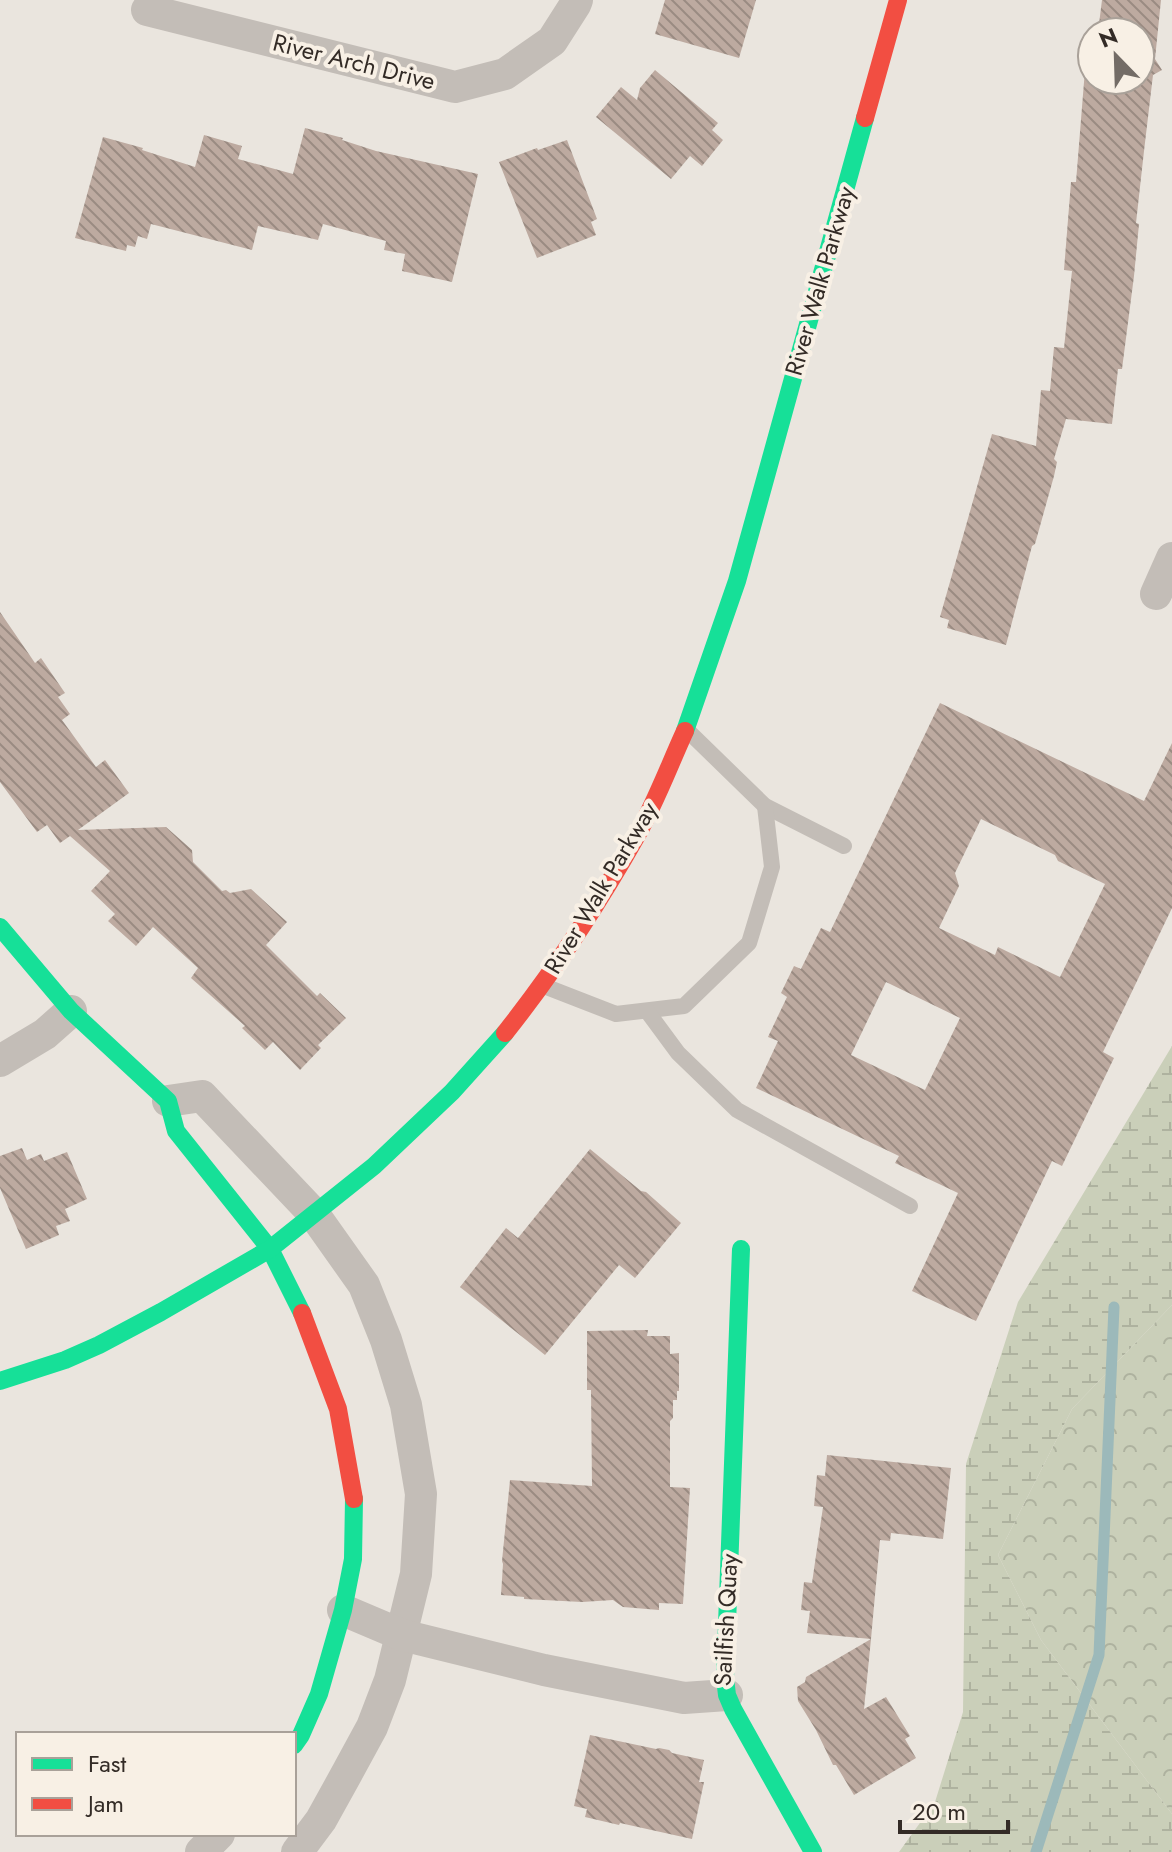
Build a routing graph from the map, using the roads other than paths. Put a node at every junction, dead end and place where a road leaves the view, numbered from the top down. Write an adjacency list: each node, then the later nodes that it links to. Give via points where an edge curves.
1 (577, 0): 3 (street, River Arch Drive, via 552,41 505,74 455,87)
2 (898, 0): 6 (street, River Walk Parkway, via 737,581)
3 (147, 10)
4 (1172, 558): 5 (street)
5 (1156, 594)
6 (686, 729): 7 (lane); 10 (street, River Walk Parkway, via 637,835)
7 (765, 806): 8 (lane); 12 (lane, via 772,867 749,943 684,1006)
8 (844, 846)
9 (0, 927): 11 (street)
10 (543, 985): 12 (lane, via 616,1014); 16 (street, River Walk Parkway, via 452,1092 374,1166)
11 (71, 1011): 13 (street); 14 (street)
12 (647, 1011): 15 (lane, via 678,1053 737,1110)
13 (0, 1061)
14 (168, 1101): 16 (street, via 202,1096); 17 (street, via 176,1131)
15 (910, 1206)
16 (313, 1213): 17 (street, River Walk Parkway); 21 (street, via 364,1285 406,1405 421,1494 416,1574)
17 (270, 1249): 19 (street, River Walk Parkway, via 99,1345); 20 (street, via 300,1309 338,1409 354,1492 353,1559)
18 (741, 1249): 22 (street, Sailfish Quay)
19 (0, 1381)
20 (343, 1610): 21 (street, Sailfish Quay); 23 (street, via 319,1694)
21 (402, 1635): 22 (street, Sailfish Quay, via 684,1698); 26 (street, via 372,1727 321,1820)
22 (727, 1695): 27 (street)
23 (296, 1742)
24 (217, 1836): 25 (street)
25 (201, 1852)
26 (297, 1852)
27 (813, 1852)

